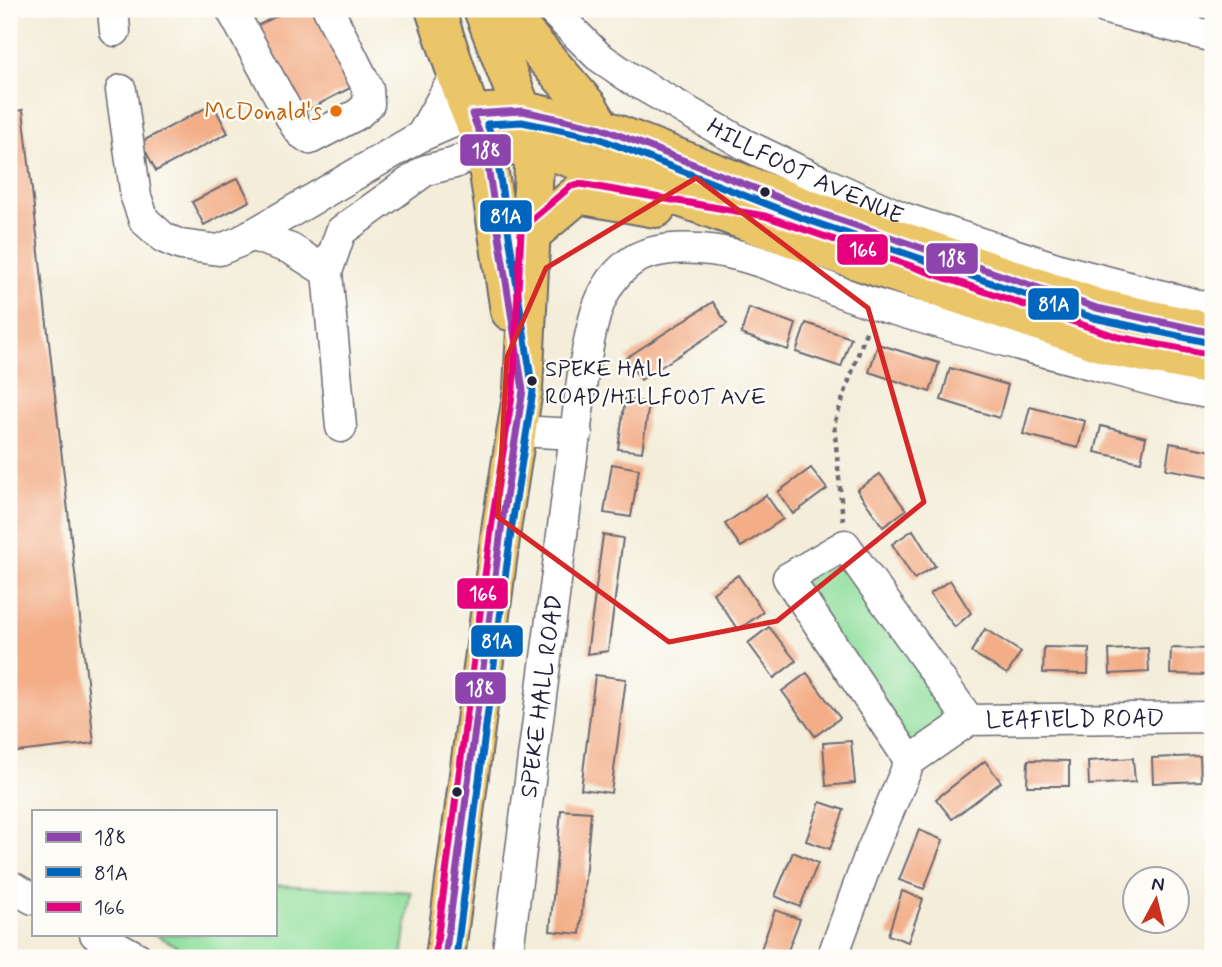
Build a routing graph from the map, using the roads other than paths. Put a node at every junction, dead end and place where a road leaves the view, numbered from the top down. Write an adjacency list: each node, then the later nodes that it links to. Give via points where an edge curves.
1 (231, 9): 2 (street, via 295,125 310,139 369,104 368,89)
2 (328, 9)
3 (435, 9): 9 (highway)
4 (483, 9): 11 (highway)
5 (503, 9): 12 (highway)
6 (551, 9): 19 (street, HILLFOOT AVENUE, via 598,56 633,80 746,145 821,181 904,218 1059,269)
7 (1107, 9): 8 (street)
8 (1213, 37)
9 (457, 72): 13 (highway); 14 (street)
10 (121, 90): 17 (street, via 136,197 144,220 164,238 181,245 219,250)
11 (529, 128): 12 (highway, HILLFOOT AVENUE); 13 (highway, HILLFOOT AVENUE); 15 (highway, HILLFOOT AVENUE); 16 (highway)
12 (601, 128): 20 (highway, HILLFOOT AVENUE, via 805,208 1097,308)
13 (479, 131): 14 (street); 18 (street, via 455,163 426,170 341,231); 22 (highway)
14 (421, 136): 17 (street)
15 (762, 226): 16 (highway, via 578,194); 21 (highway, HILLFOOT AVENUE, via 1115,347)
16 (531, 233): 22 (highway)
17 (250, 235): 18 (street, via 291,249)
18 (327, 272): 24 (street)
19 (1213, 309)
20 (1213, 333)
21 (1213, 366)
22 (523, 390): 25 (highway)
23 (1213, 394): 26 (street, SPEKE HALL ROAD, via 876,305 737,255 680,247 629,263 609,283 595,310)
24 (341, 426)
25 (517, 431): 26 (street); 34 (highway)
26 (577, 434): 35 (street, SPEKE HALL ROAD)
27 (1213, 717): 28 (street, LEAFIELD ROAD)
28 (969, 720): 29 (street, LEAFIELD ROAD); 29 (street, via 845,545 788,578)
29 (910, 761): 36 (street)
30 (9, 886): 31 (street)
31 (32, 898)
32 (99, 936): 33 (street)
33 (138, 958)
34 (444, 958)
35 (507, 958)
36 (831, 958)

